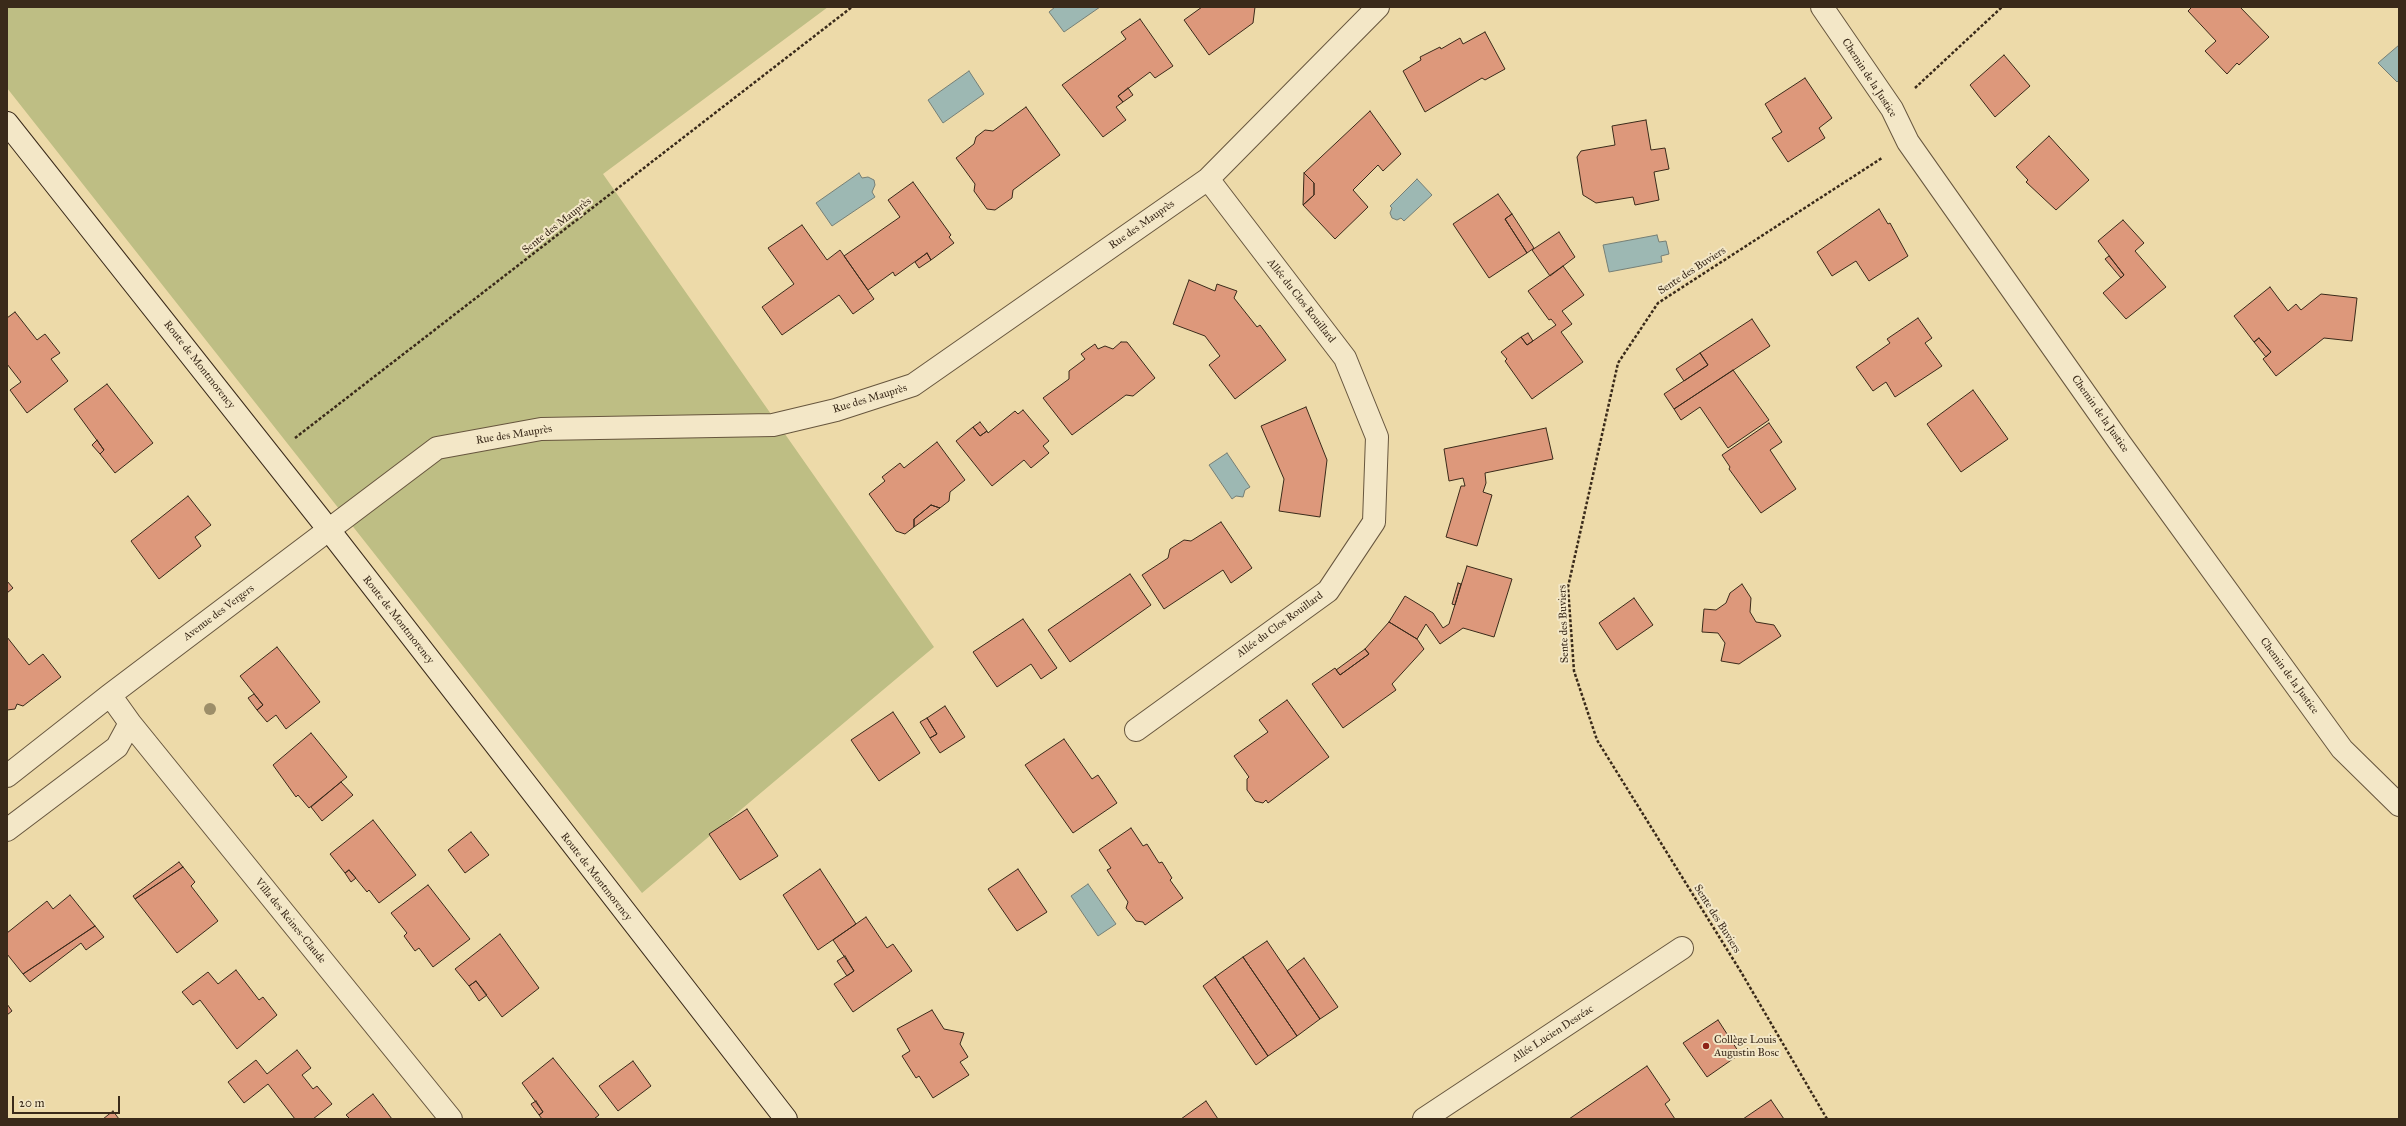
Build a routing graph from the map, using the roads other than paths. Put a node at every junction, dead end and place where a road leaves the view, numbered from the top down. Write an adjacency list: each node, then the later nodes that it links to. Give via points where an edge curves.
1 (1378, 7): 4 (street, Rue des Mauprès)
2 (1822, 7): 10 (street, Chemin de la Justice, via 1892,109 1908,142 2120,443 2342,749)
3 (7, 124): 5 (street, Route de Montmorency)
4 (1208, 179): 5 (street, Rue des Mauprès, via 913,385 836,410 773,425 541,429 437,448); 8 (street, Allée du Clos Rouillard, via 1345,358 1377,437 1374,522 1328,590)
5 (329, 530): 6 (street, Avenue des Vergers); 14 (street, Route de Montmorency)
6 (110, 695): 7 (street); 9 (street, Avenue des Vergers)
7 (130, 723): 11 (street, via 117,747); 13 (street, Villa des Reines-Claude)
8 (1136, 730)
9 (7, 776)
10 (2399, 804)
11 (7, 830)
12 (1682, 948): 15 (street, Allée Lucien Desréac)
13 (451, 1119)
14 (786, 1119)
15 (1424, 1119)

